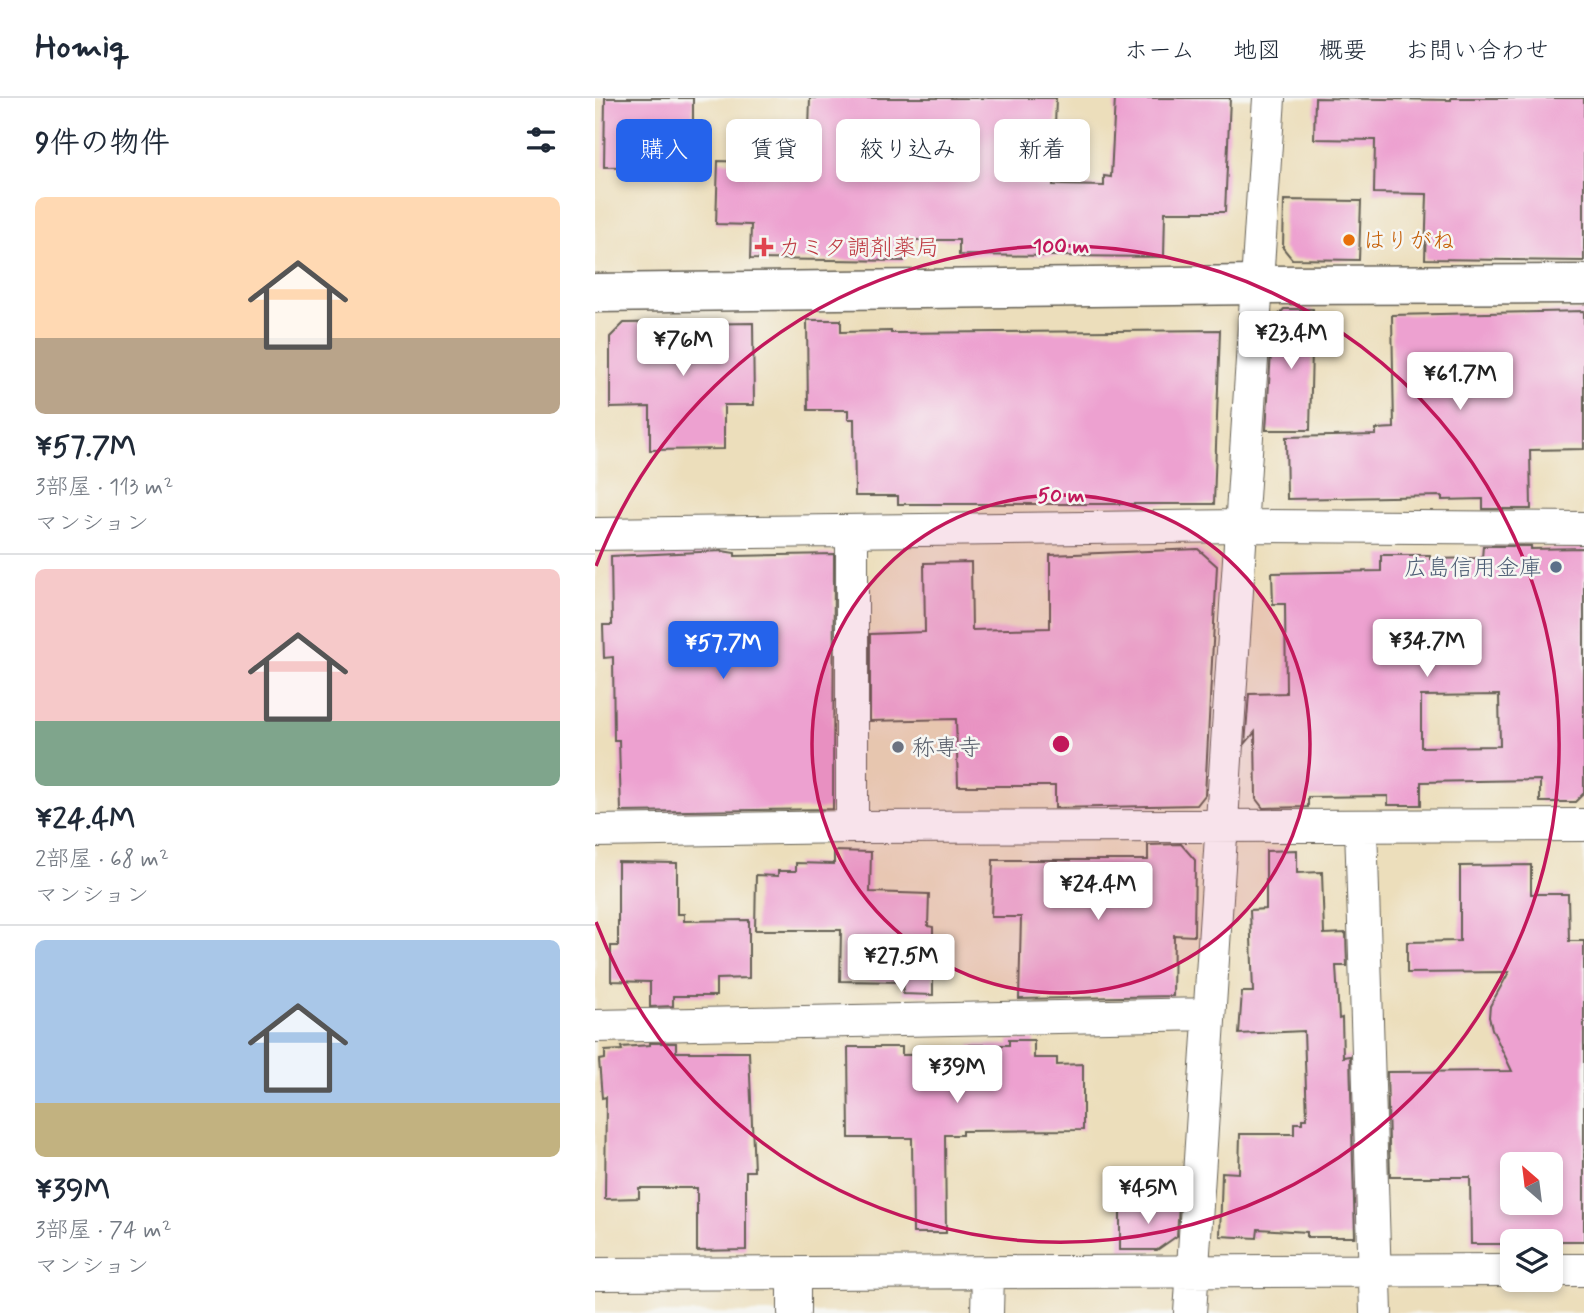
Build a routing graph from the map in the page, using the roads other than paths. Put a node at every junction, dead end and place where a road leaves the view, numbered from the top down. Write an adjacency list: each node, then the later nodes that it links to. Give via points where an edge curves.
1 (1269, 98): 3 (street)
2 (1584, 284): 3 (street)
3 (1258, 285): 4 (street); 5 (street)
4 (595, 293)
5 (1241, 526): 6 (street); 7 (street); 10 (street)
6 (1584, 527)
7 (852, 531): 8 (street); 12 (street)
8 (595, 534)
9 (1584, 825): 11 (street)
10 (1222, 826): 11 (street); 12 (street); 14 (street)
11 (1361, 826): 16 (street)
12 (852, 827): 13 (street)
13 (595, 831)
14 (1209, 1014): 15 (street); 20 (street)
15 (595, 1026)
16 (1376, 1270): 17 (street); 20 (street); 27 (street)
17 (1500, 1270)
18 (1563, 1270): 19 (street)
19 (1584, 1270)
20 (1192, 1272): 21 (street); 26 (street)
21 (988, 1273): 23 (street); 25 (street)
22 (595, 1274): 23 (street)
23 (795, 1275): 24 (street)
24 (794, 1313)
25 (987, 1313)
26 (1190, 1313)
27 (1376, 1313)

